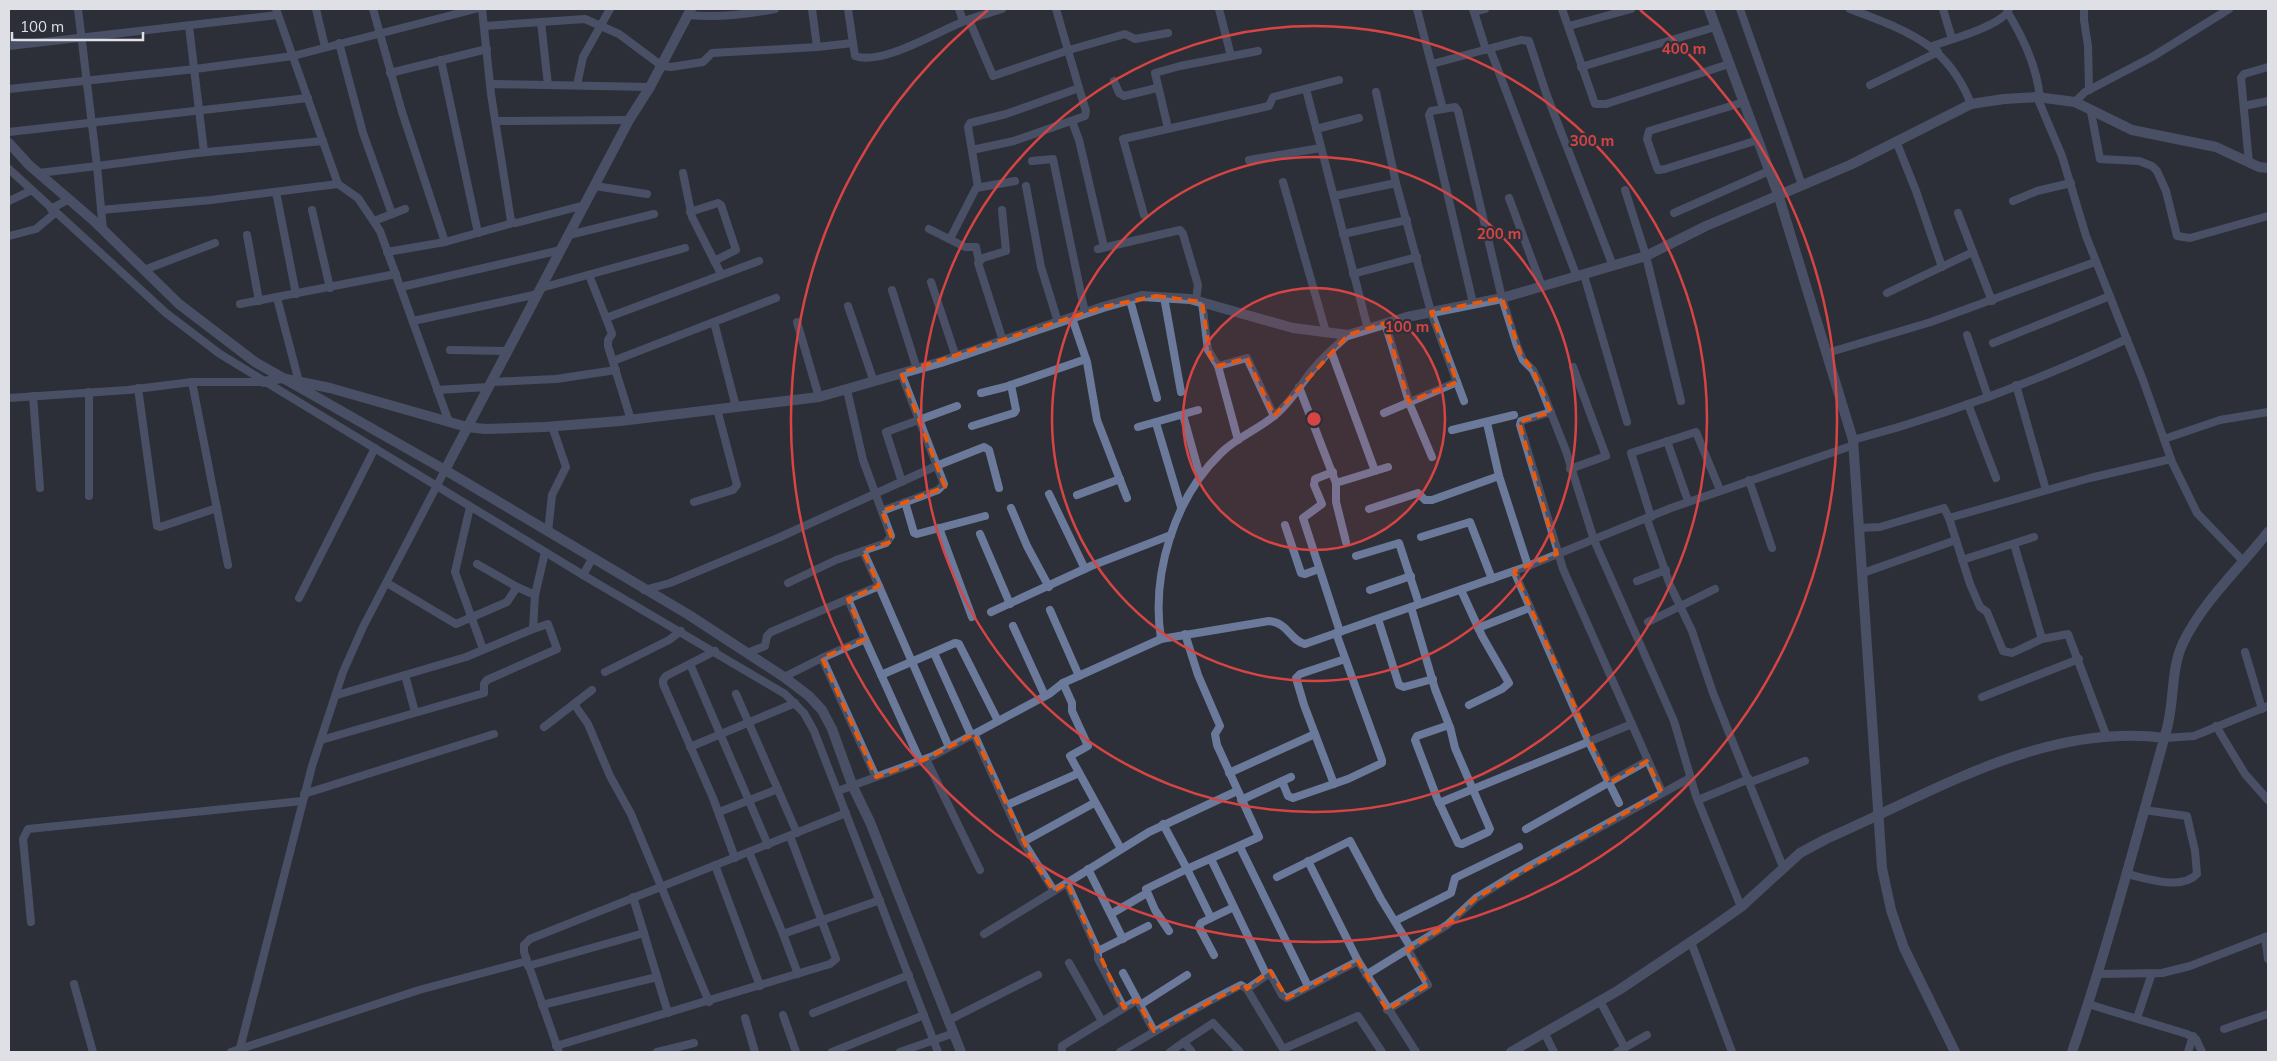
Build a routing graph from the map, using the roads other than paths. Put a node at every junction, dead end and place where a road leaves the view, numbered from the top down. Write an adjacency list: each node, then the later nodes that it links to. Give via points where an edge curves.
1 (78, 9): 37 (street)
2 (316, 9): 43 (street)
3 (373, 9): 36 (street)
4 (475, 9): 36 (street)
5 (482, 9): 32 (street)
6 (610, 9): 30 (street)
7 (775, 9): 27 (street, via 740,16 712,17)
8 (812, 9): 42 (street)
9 (848, 9): 40 (street)
10 (959, 9): 28 (street)
11 (1002, 9): 28 (street)
12 (1056, 9): 47 (street)
13 (1219, 9): 50 (street)
14 (1417, 9): 52 (street)
15 (1485, 9): 24 (street)
16 (1562, 9): 33 (street)
17 (1631, 9): 33 (street)
18 (1709, 9): 34 (street)
19 (1740, 9): 112 (street)
20 (1850, 9): 46 (street)
21 (1943, 9): 38 (street)
22 (2084, 9): 71 (street)
23 (2229, 9): 71 (street, via 2152,57)
24 (1473, 11): 45 (street)
25 (2008, 11): 38 (street, via 1976,31); 74 (street, via 2037,77)
26 (277, 12): 31 (street); 49 (street)
27 (689, 12): 54 (street)
28 (966, 21): 40 (street, via 913,44 864,59 855,56); 47 (street, via 993,76)
29 (540, 22): 30 (street, via 585,19); 32 (street); 63 (street)
30 (601, 25): 54 (street, via 619,34); 64 (street, via 583,56)
31 (189, 26): 37 (street); 57 (street)
32 (484, 26): 44 (street)
33 (1569, 26): 55 (street)
34 (1716, 27): 53 (street); 55 (street)
35 (1168, 33): 47 (street, via 1135,39 1125,34)
36 (379, 34): 39 (street); 58 (street)
37 (81, 38): 41 (street); 59 (street)
38 (1952, 39): 46 (street)
39 (339, 43): 43 (street); 134 (street, via 363,133)
40 (853, 43): 42 (street)
41 (9, 46)
42 (817, 46): 54 (street, via 712,53 703,62)
43 (325, 47): 49 (street)
44 (487, 49): 51 (street); 62 (street)
45 (1488, 49): 52 (street); 161 (street, via 1525,40 1532,46 1546,93); 168 (street)
46 (1935, 49): 65 (street); 78 (street, via 1948,61)
47 (1069, 50): 67 (street)
48 (1258, 51): 50 (street)
49 (293, 56): 57 (street); 73 (street)
50 (1231, 56): 68 (street, via 1158,72 1154,76)
51 (441, 60): 58 (street); 143 (street)
52 (1432, 64): 80 (street)
53 (1729, 64): 55 (street, via 1600,104 1593,102); 76 (street)
54 (662, 66): 66 (street)
55 (1581, 67)
56 (2268, 67): 79 (street, via 2242,75)
57 (195, 69): 59 (street); 81 (street)
58 (390, 73): 149 (street)
59 (86, 80): 69 (street); 87 (street)
60 (1339, 80): 70 (street)
61 (1114, 81): 68 (street, via 1124,96)
62 (490, 84): 63 (street); 85 (street)
63 (548, 85): 64 (street)
64 (577, 85): 66 (street)
65 (1870, 85)
66 (650, 87): 84 (street)
67 (1079, 88): 86 (street, via 1087,114); 96 (street, via 970,123)
68 (1157, 88): 88 (street)
69 (9, 89)
70 (1306, 89): 88 (street, via 1273,97 1269,106); 89 (street)
71 (2089, 90): 77 (street)
72 (1376, 92): 109 (street)
73 (308, 98): 81 (street); 92 (street)
74 (2038, 98): 77 (street); 78 (street); 110 (street)
75 (2268, 101): 79 (street)
76 (1744, 102): 91 (street); 91 (street, via 1649,131 1647,139 1657,168 1666,169)
77 (2074, 102): 82 (street)
78 (1971, 104): 93 (street)
79 (2244, 106): 100 (street)
80 (1443, 109): 181 (street, via 1455,107 1458,111); 186 (street, via 1429,114)
81 (199, 112): 87 (street); 97 (street)
82 (2091, 112): 100 (street, via 2132,130 2216,147); 137 (street, via 2100,159 2139,162 2157,171 2166,191 2177,236 2190,238)
83 (1359, 118): 89 (street)
84 (628, 120): 85 (street); 113 (street)
85 (496, 121): 140 (street)
86 (1072, 121): 96 (street, via 1014,141); 184 (street, via 1079,140 1101,248 1180,230 1198,285)
87 (91, 123): 90 (street); 101 (street)
88 (1168, 128): 136 (street, via 1122,140)
89 (1316, 129): 95 (street)
90 (9, 132)
91 (1758, 140): 104 (street)
92 (323, 141): 97 (street); 111 (street)
93 (1896, 141): 112 (street); 162 (street)
94 (9, 144): 105 (street)
95 (1321, 148): 98 (street); 121 (street)
96 (972, 150): 115 (street)
97 (204, 152): 101 (street)
98 (1249, 160)
99 (1032, 161): 190 (street, via 1053,158)
100 (2249, 163): 102 (street)
101 (97, 166): 105 (street); 128 (street)
102 (2268, 168)
103 (9, 169): 117 (street)
104 (1769, 171): 120 (street); 132 (street)
105 (39, 173): 126 (street)
106 (683, 173): 131 (street)
107 (1015, 181): 115 (street)
108 (1283, 182): 199 (street)
109 (1396, 183): 121 (street); 138 (street)
110 (2071, 183): 124 (street); 160 (street)
111 (338, 184): 118 (street); 139 (street, via 358,198)
112 (1802, 185): 120 (street)
113 (595, 186): 119 (street); 125 (street)
114 (1026, 186): 196 (street, via 1041,267)
115 (978, 188): 148 (street)
116 (1625, 190): 155 (street)
117 (30, 191): 123 (street); 126 (street)
118 (276, 192): 128 (street); 176 (street)
119 (647, 194)
120 (1778, 194): 155 (street); 208 (street)
121 (1334, 196): 144 (street)
122 (1509, 198): 171 (street)
123 (9, 201)
124 (2013, 201)
125 (585, 205): 140 (street); 146 (street)
126 (59, 206): 142 (street); 147 (street, via 36,229); 217 (street, via 166,313 220,354)
127 (405, 209): 134 (street)
128 (102, 210): 142 (street)
129 (312, 210): 172 (street)
130 (1002, 210): 159 (street, via 1006,251)
131 (690, 212): 157 (street, via 696,230); 157 (street, via 718,203 721,205 736,250)
132 (1674, 213)
133 (1958, 213): 154 (street)
134 (392, 214): 139 (street)
135 (654, 214): 146 (street)
136 (1144, 215)
137 (2268, 216)
138 (1407, 220): 144 (street); 156 (street)
139 (374, 221): 153 (street)
140 (513, 223): 143 (street)
141 (929, 229): 148 (street)
142 (103, 230): 163 (street)
143 (478, 233): 149 (street)
144 (1343, 234): 166 (street)
145 (247, 235): 183 (street)
146 (569, 235): 152 (street)
147 (9, 236)
148 (950, 239): 159 (street, via 965,247 976,247)
149 (445, 242): 153 (street)
150 (215, 244): 163 (street)
151 (685, 248): 167 (street)
152 (561, 250): 170 (street); 174 (street)
153 (387, 252): 164 (street)
154 (1973, 252): 162 (street); 185 (street)
155 (1646, 256): 161 (street); 238 (street)
156 (1417, 257): 166 (street); 189 (street)
157 (714, 261): 165 (street)
158 (759, 261): 165 (street)
159 (978, 261): 203 (street)
160 (2095, 262): 178 (street); 185 (street)
161 (1613, 266): 168 (street)
162 (1942, 267): 175 (street)
163 (144, 270): 217 (street)
164 (396, 274): 170 (street); 172 (street)
165 (721, 274): 191 (street)
166 (1353, 274): 198 (street)
167 (589, 275): 174 (street); 191 (street)
168 (1581, 276): 171 (street); 254 (street)
169 (931, 282): 209 (street)
170 (401, 287): 193 (street)
171 (1542, 287): 181 (street)
172 (330, 288): 176 (street)
173 (892, 290): 214 (street)
174 (539, 291): 193 (street); 206 (street)
175 (1887, 293)
176 (296, 294): 179 (street)
177 (1164, 296): 182 (street, via 1142,296); 184 (street); 230 (street)
178 (2110, 296): 202 (street); 204 (street)
179 (276, 298): 183 (street); 219 (street)
180 (776, 298): 194 (street)
181 (1502, 298): 186 (street); 245 (street, via 1521,355 1533,370)
182 (1130, 300): 190 (street); 236 (street)
183 (259, 301): 187 (street)
184 (1199, 301): 199 (street, via 1293,328); 212 (street, via 1208,350)
185 (1992, 301): 208 (street)
186 (1473, 303): 189 (street)
187 (240, 304)
188 (848, 306): 220 (street)
189 (1431, 312): 197 (street); 221 (street)
190 (1085, 313): 192 (street)
191 (606, 318): 211 (street, via 612,334 608,342)
192 (1072, 318): 196 (street); 210 (street)
193 (413, 321): 227 (street)
194 (714, 322): 211 (street); 242 (street)
195 (798, 322): 234 (street)
196 (1058, 322): 203 (street)
197 (1385, 323): 198 (street); 239 (street)
198 (1368, 328): 200 (street)
199 (1326, 332): 200 (street)
200 (1348, 335): 207 (street)
201 (1966, 335): 233 (street)
202 (2127, 339): 224 (street, via 2065,368); 262 (street)
203 (1003, 341): 209 (street)
204 (1993, 343)
205 (450, 350): 206 (street)
206 (507, 351): 222 (street)
207 (1331, 351): 225 (street); 272 (street)
208 (1827, 353): 265 (street)
209 (956, 357): 214 (street)
210 (1086, 359): 223 (street); 278 (street, via 1093,406)
211 (613, 361): 215 (street)
212 (1218, 366): 250 (street, via 1247,358); 263 (street)
213 (1573, 367): 271 (street, via 1606,456)
214 (917, 369): 216 (street)
215 (616, 370): 222 (street); 252 (street)
216 (901, 373): 220 (street); 251 (street)
217 (273, 380): 218 (street); 219 (street); 266 (street); 276 (street)
218 (192, 382): 226 (street); 296 (street)
219 (299, 382): 253 (street)
220 (874, 382): 228 (street)
221 (1457, 382): 237 (street); 239 (street)
222 (489, 385): 227 (street); 259 (street)
223 (1011, 385): 231 (street); 258 (street, via 1014,414)
224 (2016, 385): 233 (street); 285 (street)
225 (1300, 387): 250 (street); 273 (street)
226 (138, 388): 229 (street); 296 (street, via 157,526)
227 (437, 390): 253 (street)
228 (847, 390): 234 (street); 286 (street, via 863,460)
229 (89, 392): 232 (street); 289 (street)
230 (1181, 392)
231 (981, 393)
232 (33, 396): 235 (street); 282 (street)
233 (1988, 396): 240 (street)
234 (819, 397): 242 (street)
235 (9, 398)
236 (1157, 398)
237 (1464, 401)
238 (1681, 401)
239 (1410, 402): 247 (street); 267 (street)
240 (1968, 404): 265 (street); 277 (street)
241 (956, 406): 251 (street)
242 (736, 407): 243 (street)
243 (717, 409): 252 (street); 292 (street, via 737,485 733,490)
244 (1198, 410): 248 (street)
245 (1551, 412): 271 (street); 319 (street, via 1521,421 1520,425)
246 (2268, 412): 262 (street, via 2220,420)
247 (1384, 413)
248 (1182, 415): 255 (street); 274 (street)
249 (1514, 415): 256 (street)
250 (1274, 416): 263 (street)
251 (919, 418): 269 (street); 280 (street, via 886,432)
252 (630, 420): 257 (street)
253 (449, 422): 259 (street)
254 (1627, 422)
255 (1156, 423): 260 (street); 295 (street)
256 (1487, 423): 261 (street); 275 (street)
257 (552, 426): 259 (street); 306 (street, via 566,467 552,495)
258 (972, 426)
259 (466, 427): 276 (street)
260 (1138, 427)
261 (1452, 430)
262 (2164, 439): 268 (street)
263 (1238, 440): 274 (street)
264 (1667, 441): 284 (street, via 1696,432); 291 (street); 301 (street, via 1631,454)
265 (1854, 442): 279 (street); 305 (street)
266 (375, 448): 276 (street); 345 (street)
267 (1432, 457)
268 (2171, 459): 285 (street); 322 (street, via 2197,512)
269 (936, 466): 280 (street); 283 (street, via 987,448); 293 (street, via 943,487)
270 (1388, 467): 272 (street)
271 (1570, 469): 312 (street)
272 (1375, 471): 281 (street)
273 (1333, 472): 281 (street); 328 (street, via 1315,479 1314,485 1322,504 1302,518)
274 (1200, 476): 295 (street)
275 (1499, 476): 298 (street, via 1432,500 1425,500 1418,493); 325 (street)
276 (441, 478): 294 (street); 306 (street); 335 (street)
277 (1996, 478)
278 (1120, 479): 288 (street); 290 (street)
279 (1749, 480): 284 (street); 316 (street)
280 (902, 482): 286 (street)
281 (1336, 483): 314 (street, via 1336,502)
282 (40, 488)
283 (999, 488)
284 (1720, 490): 291 (street)
285 (2046, 490): 302 (street)
286 (876, 494): 299 (street); 341 (street, via 733,557)
287 (1049, 494): 327 (street)
288 (1076, 495)
289 (89, 496)
290 (1127, 498)
291 (1688, 501): 301 (street)
292 (694, 502)
293 (905, 502): 299 (street); 304 (street, via 914,533)
294 (470, 507): 318 (street); 353 (street, via 455,572)
295 (1181, 507): 309 (street)
296 (217, 508): 324 (street)
297 (1011, 508): 339 (street)
298 (1370, 509)
299 (882, 511): 317 (street, via 892,536 890,540)
300 (985, 516): 304 (street)
301 (1649, 518): 312 (street); 329 (street)
302 (1949, 518): 305 (street, via 1947,510 1942,508 1880,527); 313 (street)
303 (1285, 525): 328 (street, via 1301,573)
304 (939, 528): 354 (street)
305 (1860, 528): 331 (street)
306 (548, 532): 326 (street)
307 (2268, 532): 322 (street)
308 (980, 534): 347 (street)
309 (1171, 535): 327 (street); 364 (street, via 1160,597)
310 (2034, 537): 315 (street)
311 (1422, 538): 333 (street, via 1470,522)
312 (1594, 540): 319 (street); 416 (street, via 1674,721)
313 (1956, 540): 321 (street); 331 (street)
314 (1346, 542)
315 (2014, 544): 321 (street); 365 (street)
316 (1772, 548)
317 (864, 550): 336 (street); 337 (street)
318 (545, 552): 326 (street); 344 (street)
319 (1557, 554): 325 (street); 395 (street)
320 (1356, 556): 332 (street, via 1399,543)
321 (1962, 560): 365 (street, via 1978,604 1987,612 2005,653)
322 (2244, 562): 404 (street, via 2194,621 2182,645 2176,663)
323 (477, 564): 338 (street)
324 (228, 565)
325 (1528, 566): 330 (street)
326 (587, 568): 341 (street); 360 (street)
327 (1085, 569): 339 (street)
328 (1319, 569): 361 (street)
329 (1666, 570): 334 (street); 349 (street)
330 (1514, 571): 333 (street); 350 (street)
331 (1863, 573): 438 (street)
332 (1411, 576): 342 (street); 348 (street)
333 (1492, 579): 343 (street)
334 (1637, 581)
335 (387, 583): 353 (street, via 456,624); 385 (street, via 351,652)
336 (788, 583)
337 (879, 586): 346 (street); 375 (street)
338 (517, 587): 344 (street); 353 (street, via 507,602)
339 (1049, 587): 347 (street)
340 (1715, 589): 349 (street)
341 (644, 590): 369 (street)
342 (1370, 590)
343 (1461, 590): 348 (street); 358 (street)
344 (535, 595): 359 (street)
345 (299, 598)
346 (848, 599): 363 (street); 369 (street, via 771,632 765,646)
347 (1010, 604): 352 (street)
348 (1415, 605): 355 (street); 381 (street)
349 (1680, 606): 356 (street); 417 (street)
350 (1529, 608): 358 (street); 406 (street)
351 (1050, 610): 379 (street)
352 (991, 612)
353 (470, 616): 366 (street)
354 (972, 617)
355 (1378, 619): 361 (street); 381 (street, via 1399,685 1404,687)
356 (1648, 622)
357 (1013, 626): 386 (street)
358 (1478, 628): 390 (street, via 1509,683)
359 (533, 629): 366 (street); 392 (street, via 550,626 557,646 555,651 487,680 484,693)
360 (681, 631): 367 (street); 376 (street)
361 (1338, 632): 362 (street, via 1305,644 1299,642 1284,625 1269,621); 372 (street)
362 (1185, 634): 364 (street); 413 (street, via 1220,726 1215,736)
363 (864, 639): 371 (street); 378 (street)
364 (1161, 639): 379 (street)
365 (2042, 639): 373 (street, via 2066,632 2072,639)
366 (483, 649): 377 (street)
367 (715, 652): 374 (street); 388 (street)
368 (2245, 652): 391 (street)
369 (747, 653): 380 (street)
370 (934, 654): 375 (street); 394 (street, via 955,643 962,646); 401 (street)
371 (822, 658): 380 (street); 414 (street)
372 (1346, 658): 402 (street, via 1297,676); 420 (street, via 1382,760 1378,766)
373 (2078, 659): 387 (street); 403 (street)
374 (690, 664): 400 (street); 407 (street, via 663,680)
375 (912, 664): 378 (street); 408 (street)
376 (606, 672)
377 (405, 675): 385 (street); 392 (street)
378 (881, 675): 409 (street)
379 (1079, 676): 382 (street)
380 (784, 677): 422 (street, via 822,710 835,737)
381 (1432, 679): 396 (street)
382 (1063, 683): 386 (street); 412 (street, via 1088,744 1087,748 1070,756)
383 (592, 690): 389 (street)
384 (736, 694): 393 (street)
385 (337, 696): 405 (street)
386 (1045, 696): 394 (street)
387 (1982, 697)
388 (795, 703): 393 (street); 422 (street, via 804,713)
389 (574, 704): 397 (street); 459 (street, via 588,724)
390 (1469, 705)
391 (2265, 707): 398 (street)
392 (415, 712): 405 (street)
393 (748, 721): 400 (street); 421 (street)
394 (998, 721): 401 (street)
395 (1632, 724): 406 (street); 410 (street)
396 (1449, 725): 424 (street); 432 (street, via 1415,738)
397 (544, 726)
398 (2216, 726): 404 (street, via 2194,736); 427 (street, via 2245,774)
399 (494, 734): 426 (street)
400 (719, 734): 407 (street); 430 (street)
401 (973, 734): 408 (street); 434 (street)
402 (1315, 734): 413 (street); 420 (street)
403 (2106, 736): 404 (street); 438 (street, via 2056,745 2000,761)
404 (2165, 738): 435 (street)
405 (321, 740): 426 (street)
406 (1589, 742): 419 (street); 424 (street)
407 (690, 747): 436 (street)
408 (949, 747): 409 (street)
409 (923, 760): 414 (street); 454 (street)
410 (1647, 761): 419 (street); 425 (street)
411 (1804, 761): 417 (street)
412 (1079, 773): 431 (street); 434 (street)
413 (1229, 773): 423 (street)
414 (876, 777): 422 (street)
415 (1291, 777): 418 (street)
416 (1690, 778): 425 (street); 429 (street)
417 (1750, 780): 429 (street); 452 (street)
418 (1282, 781): 420 (street, via 1292,798); 428 (street)
419 (1610, 783): 433 (street); 440 (street)
420 (1334, 784)
421 (778, 789): 430 (street); 441 (street)
422 (845, 789): 437 (street); 514 (street, via 870,822)
423 (1237, 791): 428 (street); 439 (street)
424 (1473, 791): 432 (street); 432 (street, via 1490,829 1469,842 1458,843)
425 (1662, 792): 479 (street, via 1482,895 1447,925)
426 (303, 797): 470 (street, via 28,829 23,839); 526 (street)
427 (2267, 797)
428 (1241, 800): 444 (street, via 1259,837)
429 (1698, 800): 464 (street)
430 (748, 802): 436 (street); 443 (street)
431 (1094, 803): 442 (street); 446 (street)
432 (1439, 803)
433 (1619, 803)
434 (1007, 805): 442 (street)
435 (2144, 810): 456 (street); 456 (street, via 2187,816 2195,851 2196,874 2170,882)
436 (719, 812): 448 (street)
437 (846, 813): 441 (street); 463 (street)
438 (1880, 816): 452 (street, via 1826,839); 548 (street, via 1882,868 1891,910 1904,948)
439 (1164, 824): 446 (street); 453 (street)
440 (1526, 829)
441 (793, 834): 443 (street); 468 (street)
442 (1023, 842): 460 (street)
443 (768, 845): 447 (street)
444 (1240, 847): 449 (street); 498 (street)
445 (1519, 847): 469 (street, via 1455,878 1451,893)
446 (1121, 848): 455 (street)
447 (749, 852): 448 (street); 474 (street)
448 (735, 858): 451 (street)
449 (1211, 859): 453 (street); 465 (street)
450 (1308, 861): 457 (street); 469 (street, via 1350,841); 483 (street)
451 (715, 865): 459 (street); 497 (street)
452 (1783, 867): 464 (street)
453 (1187, 869): 461 (street, via 1148,887); 467 (street)
454 (980, 870)
455 (1088, 870): 458 (street); 466 (street)
456 (2126, 874): 490 (street)
457 (1277, 877)
458 (1067, 883): 460 (street); 480 (street)
459 (661, 886): 462 (street); 501 (street)
460 (1054, 891): 475 (street)
461 (1146, 893): 466 (street); 472 (street)
462 (633, 896): 473 (street); 485 (street, via 530,939 524,944)
463 (880, 900): 468 (street); 491 (street)
464 (1741, 906): 478 (street)
465 (1232, 908): 467 (street); 489 (street)
466 (1111, 914): 477 (street)
467 (1211, 918): 481 (street, via 1199,926)
468 (822, 920): 474 (street); 488 (street, via 836,959)
469 (1395, 921): 479 (street)
470 (31, 922)
471 (1148, 926): 477 (street)
472 (1169, 931)
473 (644, 933): 485 (street); 495 (street)
474 (783, 934): 488 (street)
475 (984, 934)
476 (2267, 936): 482 (street); 487 (street, via 2190,966)
477 (1122, 939): 480 (street)
478 (1691, 942): 500 (street); 547 (street)
479 (1410, 949): 494 (street); 506 (street, via 1428,985)
480 (1098, 951): 505 (street, via 1098,959)
481 (1214, 955)
482 (2268, 959)
483 (1358, 960): 494 (street); 498 (street)
484 (1069, 963): 515 (street)
485 (527, 964): 504 (street); 526 (street, via 419,990)
486 (1123, 973): 502 (street)
487 (2152, 973): 490 (street); 513 (street)
488 (798, 974): 497 (street)
489 (1266, 974): 498 (street, via 1271,974 1287,998); 499 (street)
490 (2099, 974): 503 (street)
491 (909, 975): 507 (street); 509 (street)
492 (1038, 975): 514 (street)
493 (1187, 975): 502 (street)
494 (1366, 975): 506 (street)
495 (657, 977): 504 (street); 508 (street)
496 (74, 984): 529 (street)
497 (760, 986): 501 (street)
498 (1308, 986)
499 (1247, 989): 517 (street, via 1241,985); 528 (street)
500 (1600, 1001): 518 (street); 524 (street)
501 (709, 1002): 508 (street)
502 (1139, 1002): 505 (street); 517 (street)
503 (2088, 1004): 513 (street); 549 (street)
504 (542, 1005): 525 (street)
505 (1124, 1008): 515 (street)
506 (1387, 1010): 527 (street)
507 (813, 1013)
508 (668, 1014): 525 (street)
509 (924, 1014): 521 (street); 534 (street)
510 (2268, 1014): 516 (street)
511 (783, 1016): 533 (street)
512 (745, 1018): 532 (street)
513 (2137, 1018): 520 (street)
514 (948, 1020): 521 (street)
515 (1102, 1021): 538 (street, via 1062,1046)
516 (2224, 1029)
517 (1154, 1031): 539 (street)
518 (1544, 1032): 544 (street); 545 (street)
519 (1647, 1035): 524 (street)
520 (2192, 1036): 550 (street); 551 (street)
521 (944, 1037): 535 (street); 536 (street); 537 (street)
522 (1184, 1042): 540 (street); 541 (street); 542 (street, via 1213,1023)
523 (694, 1044): 531 (street)
524 (1625, 1048): 546 (street)
525 (558, 1049)
526 (240, 1050): 530 (street)
527 (1411, 1050)
528 (1281, 1051): 543 (street, via 1358,1016)
529 (94, 1052)
530 (230, 1052)
531 (657, 1052)
532 (756, 1052)
533 (796, 1052)
534 (832, 1052)
535 (900, 1052)
536 (938, 1052)
537 (961, 1052)
538 (1062, 1052)
539 (1120, 1052)
540 (1170, 1052)
541 (1192, 1052)
542 (1240, 1052)
543 (1382, 1052)
544 (1511, 1052)
545 (1554, 1052)
546 (1617, 1052)
547 (1732, 1052)
548 (1956, 1052)
549 (2072, 1052)
550 (2188, 1052)
551 (2202, 1052)

